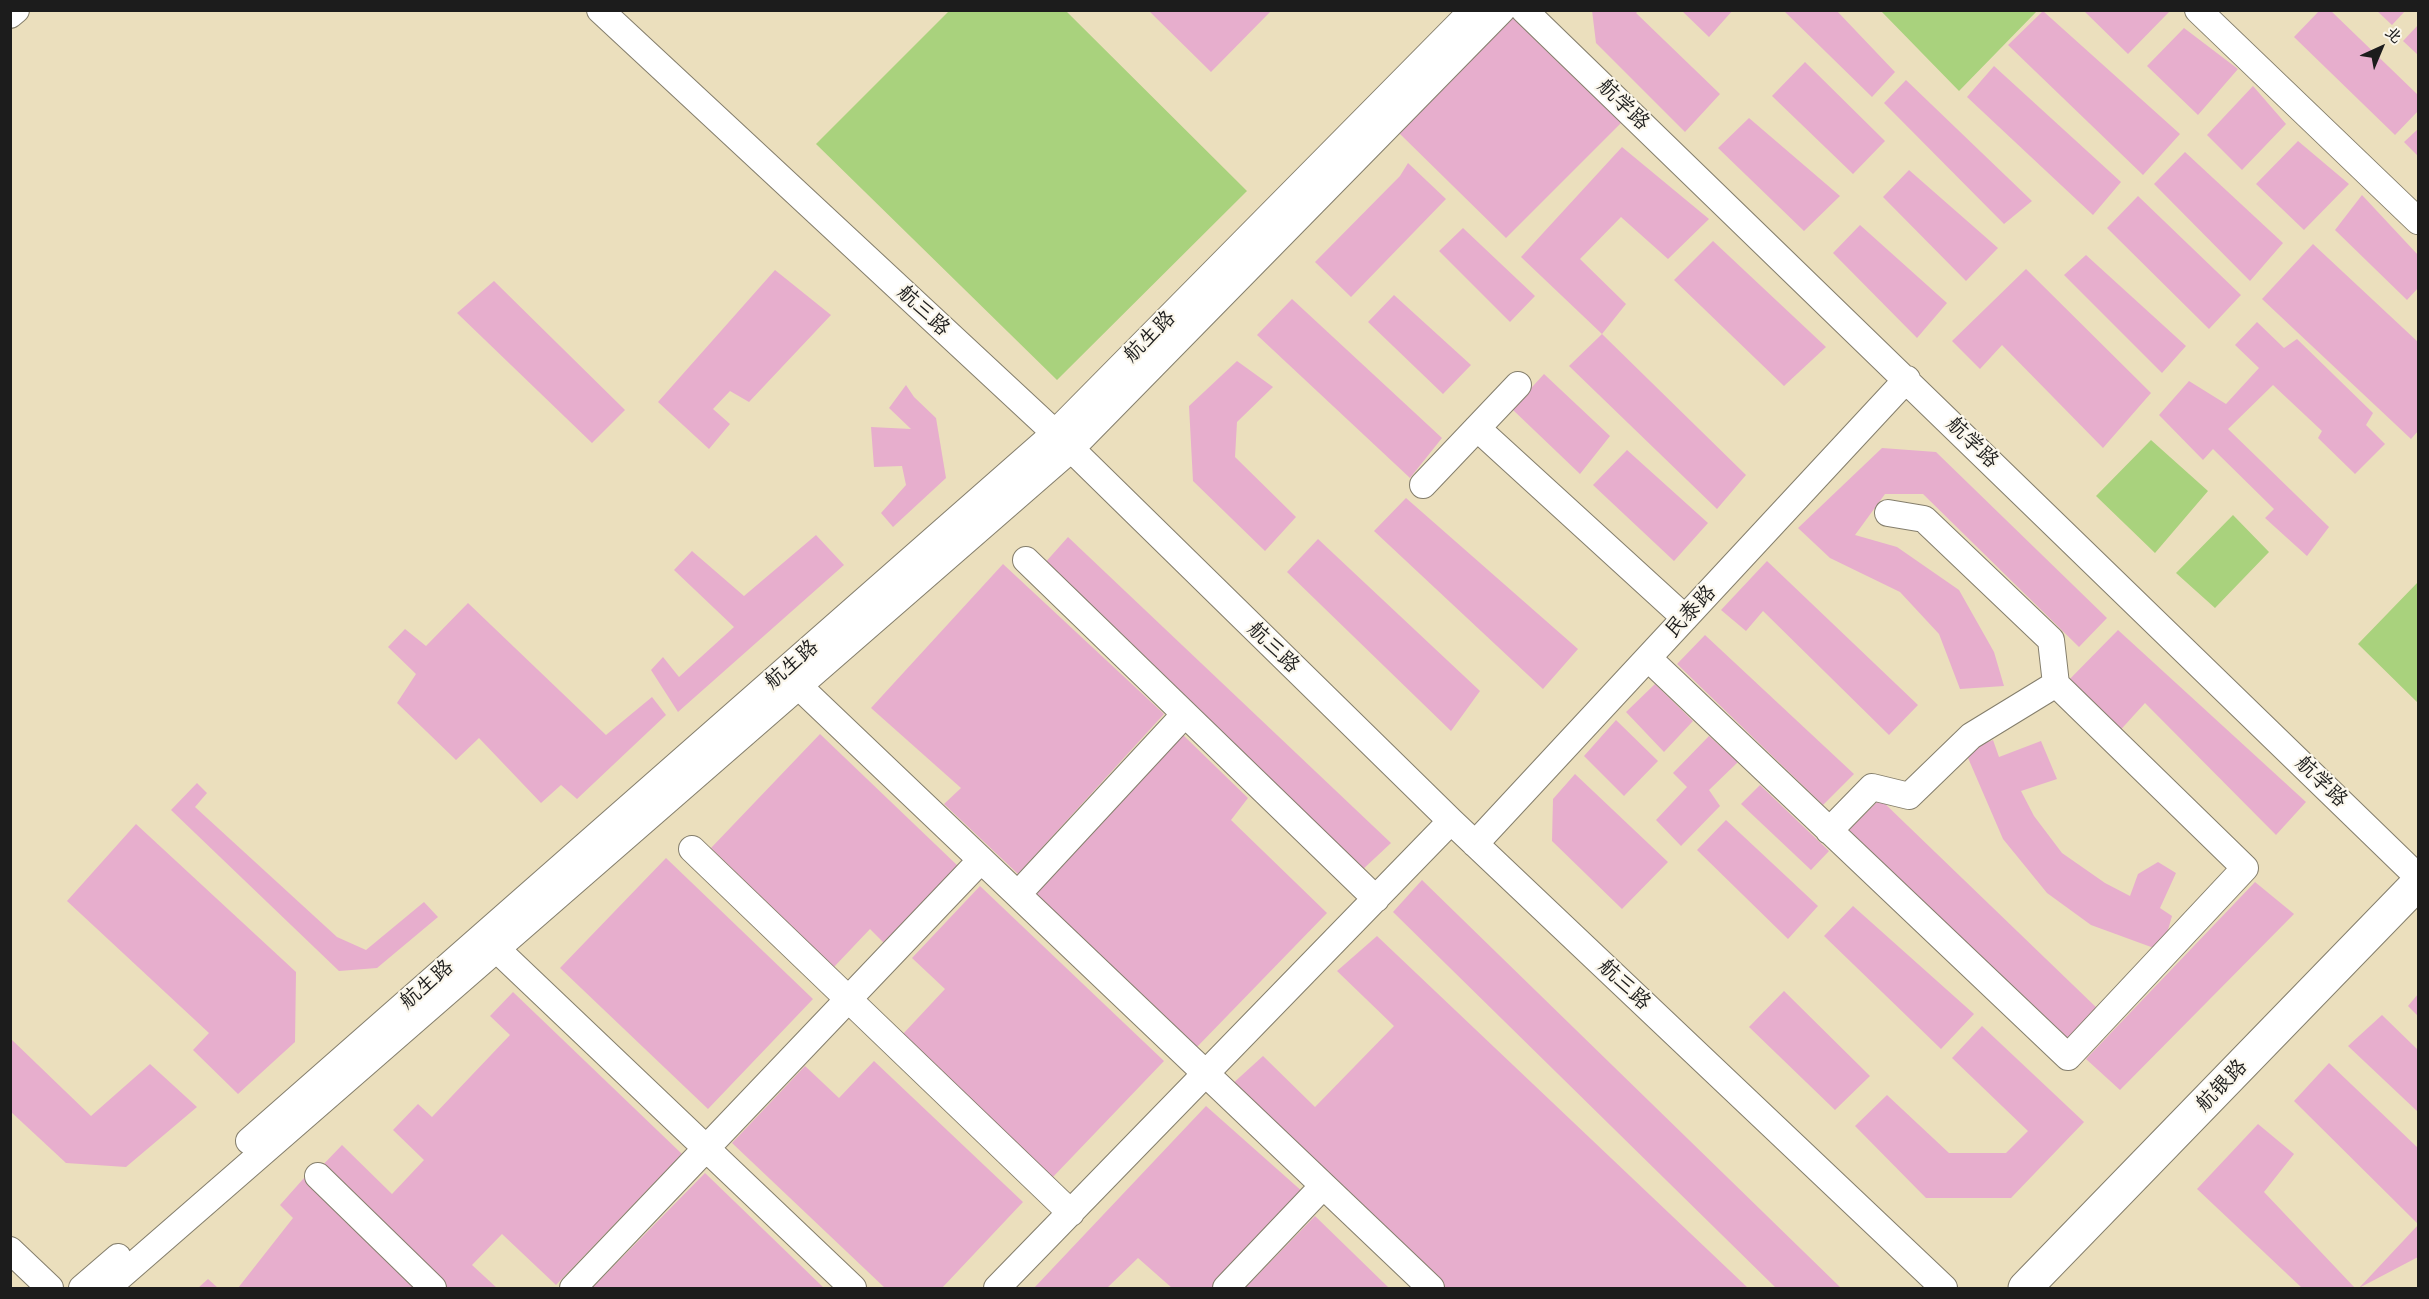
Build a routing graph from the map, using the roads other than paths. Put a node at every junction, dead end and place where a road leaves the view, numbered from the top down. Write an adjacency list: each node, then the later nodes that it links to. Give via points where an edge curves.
1 (16, 10): 7 (street)
2 (600, 10): 12 (street, 航三路)
3 (1473, 10): 12 (street, 航生路)
4 (1502, 10): 12 (street)
5 (1524, 10): 9 (street, 航学路)
6 (2198, 10): 8 (street)
7 (10, 15)
8 (2418, 221)
9 (1907, 379): 16 (street, 民泰路); 26 (street, 航学路)
10 (1518, 385): 11 (street)
11 (1477, 428): 13 (street); 16 (street)
12 (1062, 441): 18 (street, 航生路); 21 (street, 航三路)
13 (1423, 486)
14 (1888, 513): 19 (street, via 1924,519 2051,639)
15 (1026, 560): 20 (street)
16 (1685, 618): 17 (street, 民泰路)
17 (1648, 658): 22 (street); 23 (street, 民泰路)
18 (791, 679): 25 (street); 30 (street, 航生路)
19 (2056, 684): 22 (street, via 1971,736 1909,796 1872,787); 22 (street, via 2244,868 2068,1057)
20 (1185, 714): 28 (street); 29 (street)
21 (1451, 821): 23 (street, 航三路); 29 (street)
22 (1829, 831)
23 (1475, 844): 47 (street, 航三路)
24 (692, 849): 31 (street)
25 (981, 860): 28 (street); 31 (street)
26 (2418, 877)
27 (2418, 883): 48 (main road, 航银路)
28 (1018, 894): 32 (street)
29 (1376, 899): 32 (street)
30 (489, 943): 33 (street); 39 (street, 航生路); 40 (street)
31 (849, 999): 33 (street); 36 (street)
32 (1206, 1074): 35 (street); 36 (street)
33 (706, 1149): 42 (street); 43 (street)
34 (318, 1176): 41 (street)
35 (1323, 1186): 45 (street); 46 (street)
36 (1071, 1212): 44 (street)
37 (10, 1250): 38 (street)
38 (50, 1288)
39 (82, 1288)
40 (107, 1288)
41 (433, 1288)
42 (573, 1288)
43 (853, 1288)
44 (997, 1288)
45 (1226, 1288)
46 (1431, 1288)
47 (1944, 1288)
48 (2025, 1288)

